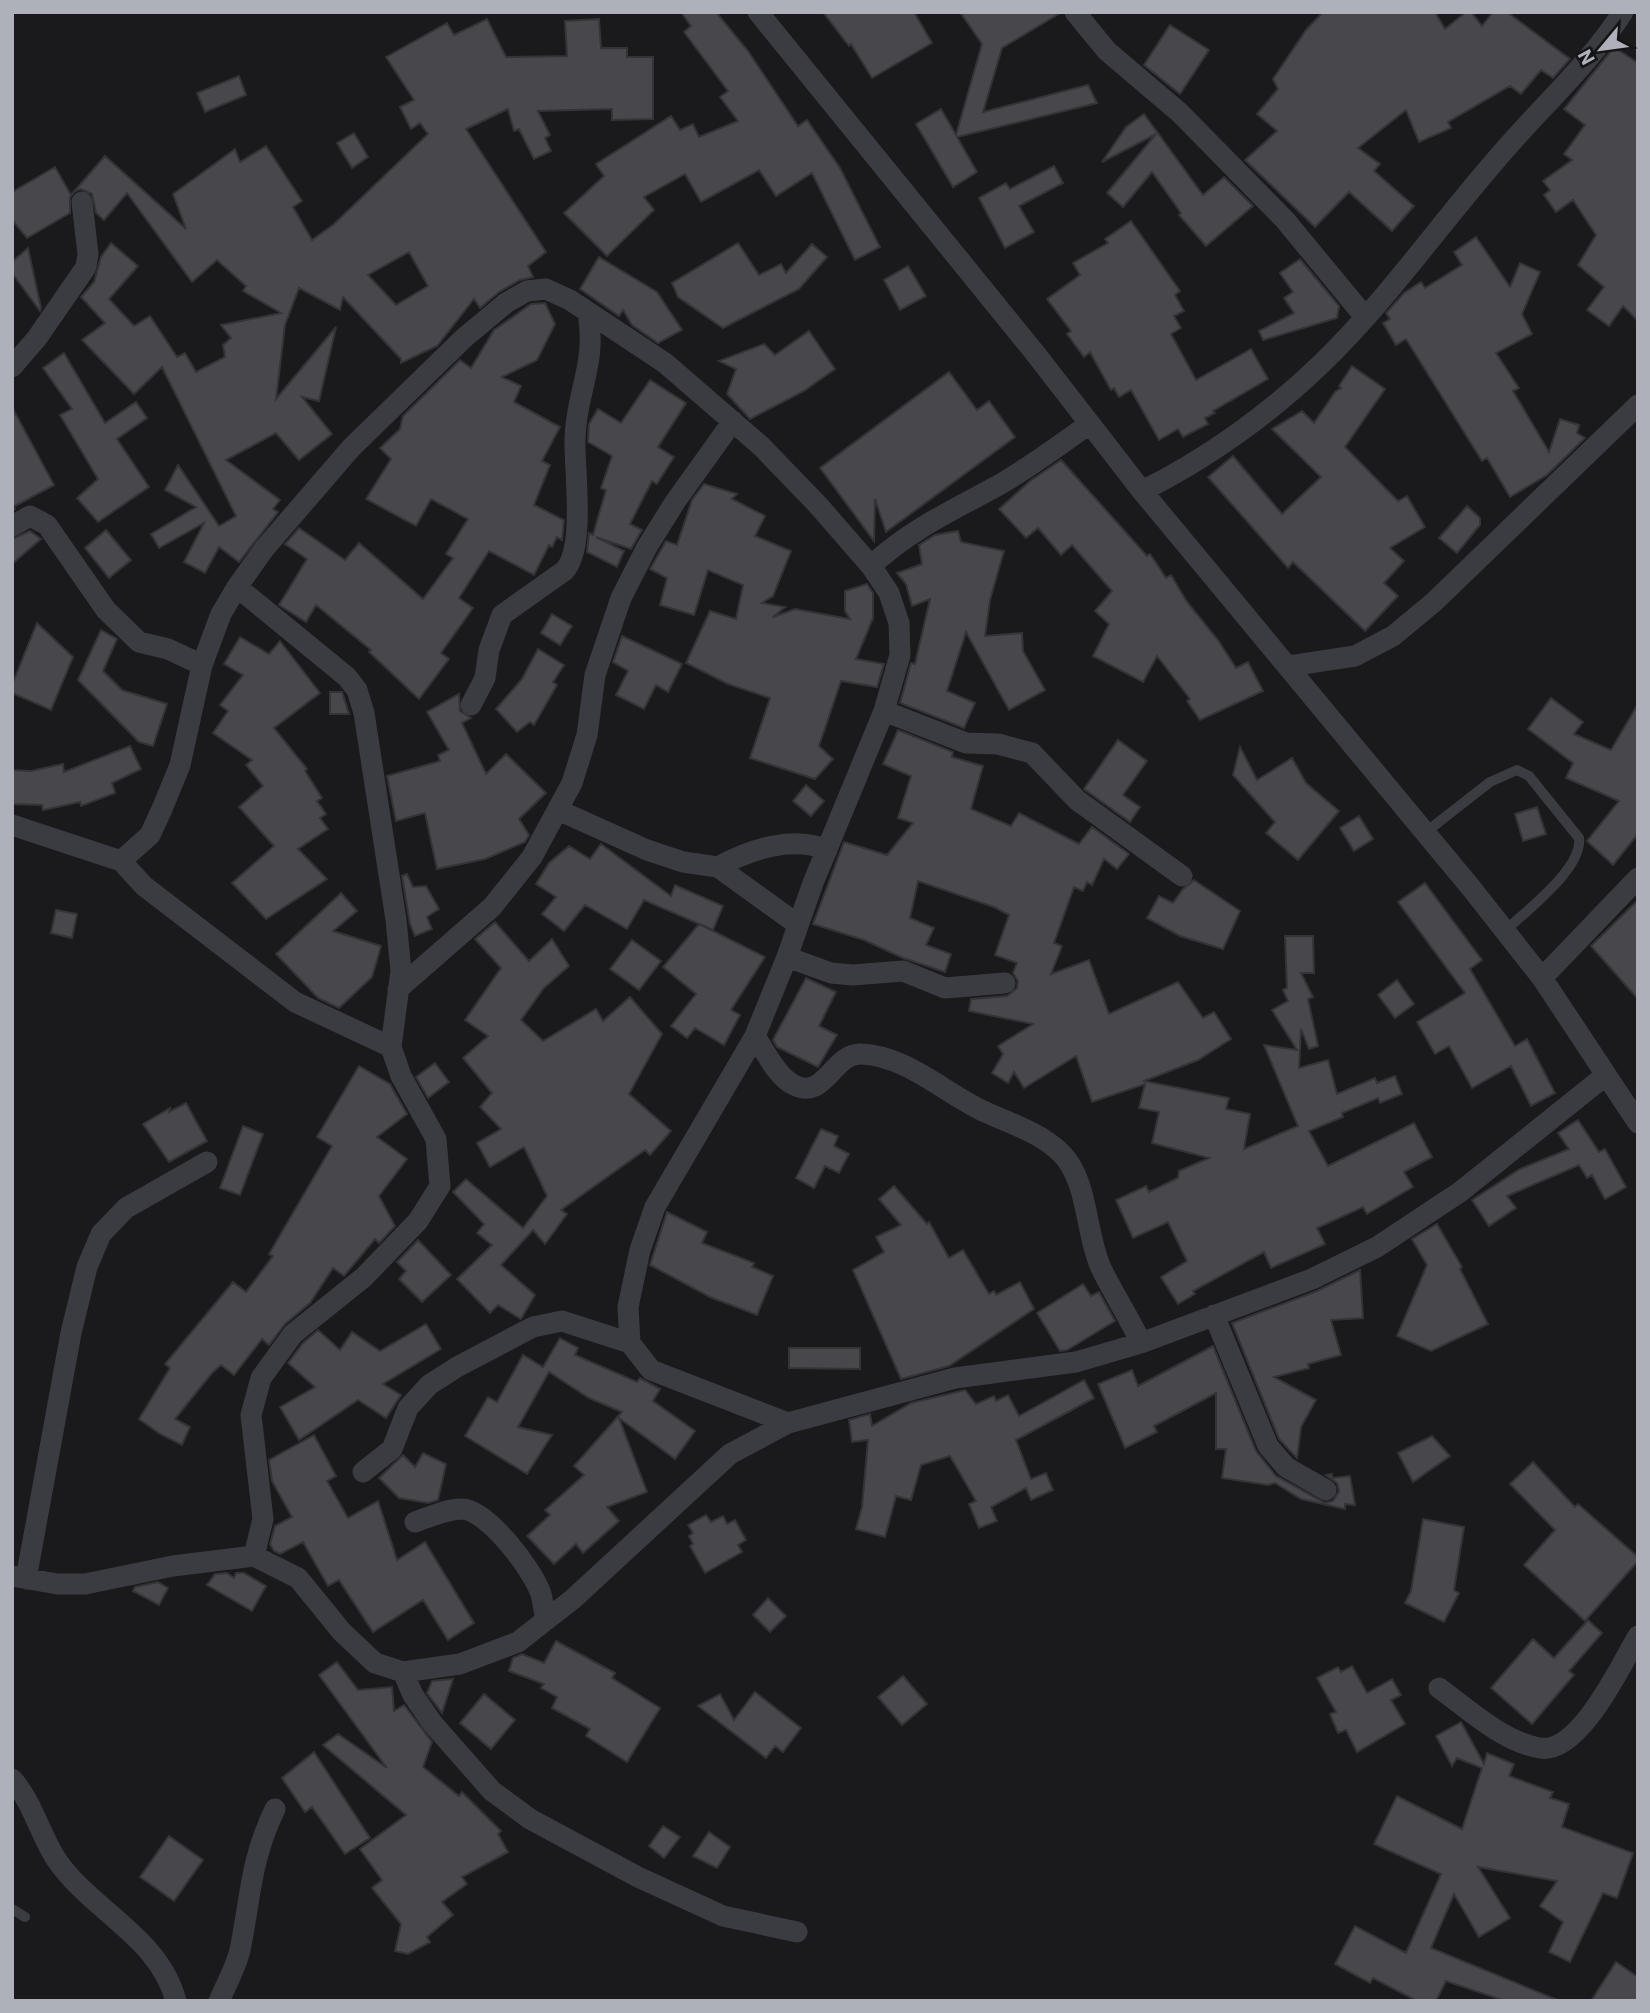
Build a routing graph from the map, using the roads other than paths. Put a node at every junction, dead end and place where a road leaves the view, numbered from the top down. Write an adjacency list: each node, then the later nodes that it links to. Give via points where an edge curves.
1 (758, 12): 10 (street)
2 (1074, 12): 6 (street, via 1107,51 1180,113 1285,220)
3 (1623, 12): 6 (street)
4 (82, 202): 7 (street, via 86,267)
5 (588, 312): 9 (street, via 665,363); 14 (street, via 546,289 527,291 486,318 351,448); 17 (street, via 593,340 575,436 579,501 572,561 502,615 489,649 485,678)
6 (1366, 317): 11 (street, via 1281,398 1191,464)
7 (12, 367)
8 (1638, 405): 16 (street, via 1393,636 1355,656)
9 (733, 421): 13 (street, via 784,468); 19 (street, via 661,524 621,598 595,676 580,759)
10 (1089, 424): 11 (street); 13 (street, via 1001,484 896,542)
11 (1142, 491): 16 (street)
12 (12, 526): 15 (street, via 30,516 47,525 106,610 139,642 169,649)
13 (871, 566): 18 (street, via 889,593 899,623 900,655)
14 (237, 587): 15 (street, via 221,614); 32 (street, via 357,690 372,753 396,920 401,971)
15 (202, 665): 23 (street, via 180,765 150,835)
16 (1289, 666): 21 (street)
17 (471, 705)
18 (884, 711): 22 (street); 25 (street, via 966,743 998,744 1032,753 1077,800)
19 (558, 810): 24 (street, via 646,850); 32 (street, via 532,857 492,907)
20 (12, 825): 23 (street)
21 (1426, 832): 28 (street); 28 (lane, via 1490,782 1517,770 1529,776 1570,827 1580,850 1573,864)
22 (827, 850): 24 (street, via 816,845 779,846); 27 (street)
23 (121, 861): 34 (street, via 144,886 295,1002)
24 (718, 867): 27 (street)
25 (1182, 876)
26 (1638, 878): 30 (street)
27 (797, 924): 29 (street)
28 (1505, 931): 30 (street)
29 (787, 957): 31 (street, via 831,973 904,971 945,988); 33 (street)
30 (1542, 978): 35 (street)
31 (1006, 984)
32 (398, 989): 34 (street)
33 (755, 1035): 39 (street, via 654,1207 628,1307); 40 (street, via 794,1086 811,1088 824,1083 846,1057 860,1054 892,1060 980,1110 1041,1137 1063,1155 1076,1177 1101,1268)
34 (391, 1047): 45 (street, via 401,1076 436,1139 440,1186 418,1221 364,1277 293,1334 261,1378 251,1415 263,1519)
35 (1606, 1075): 36 (street); 38 (street, via 1460,1192 1377,1247 1312,1279)
36 (1638, 1123)
37 (207, 1162): 46 (street, via 126,1208 101,1234 87,1268 71,1333)
38 (1214, 1315): 40 (street); 43 (street, via 1268,1446 1286,1467)
39 (630, 1343): 41 (street, via 651,1370); 42 (street, via 562,1321 533,1327 429,1385 408,1408 391,1450)
40 (1141, 1343): 41 (street, via 1076,1362 955,1378)
41 (788, 1423): 47 (street, via 730,1454)
42 (363, 1472)
43 (1326, 1490)
44 (415, 1522): 47 (street, via 446,1511 471,1511 497,1532 530,1570)
45 (254, 1556): 46 (street, via 85,1584); 49 (street, via 298,1578 342,1632 375,1663)
46 (19, 1577)
47 (546, 1620): 49 (street, via 518,1643 460,1664)
48 (1638, 1636): 50 (street, via 1581,1728 1565,1741 1542,1749 1490,1725)
49 (403, 1672): 55 (street, via 433,1724 492,1791 530,1819 723,1916)
50 (1439, 1688)
51 (12, 1779): 56 (street, via 56,1859 156,1957)
52 (275, 1809): 57 (street, via 261,1838 250,1880 239,1952)
53 (12, 1909): 54 (lane)
54 (24, 1917)
55 (797, 1932)
56 (176, 2001)
57 (219, 2001)

